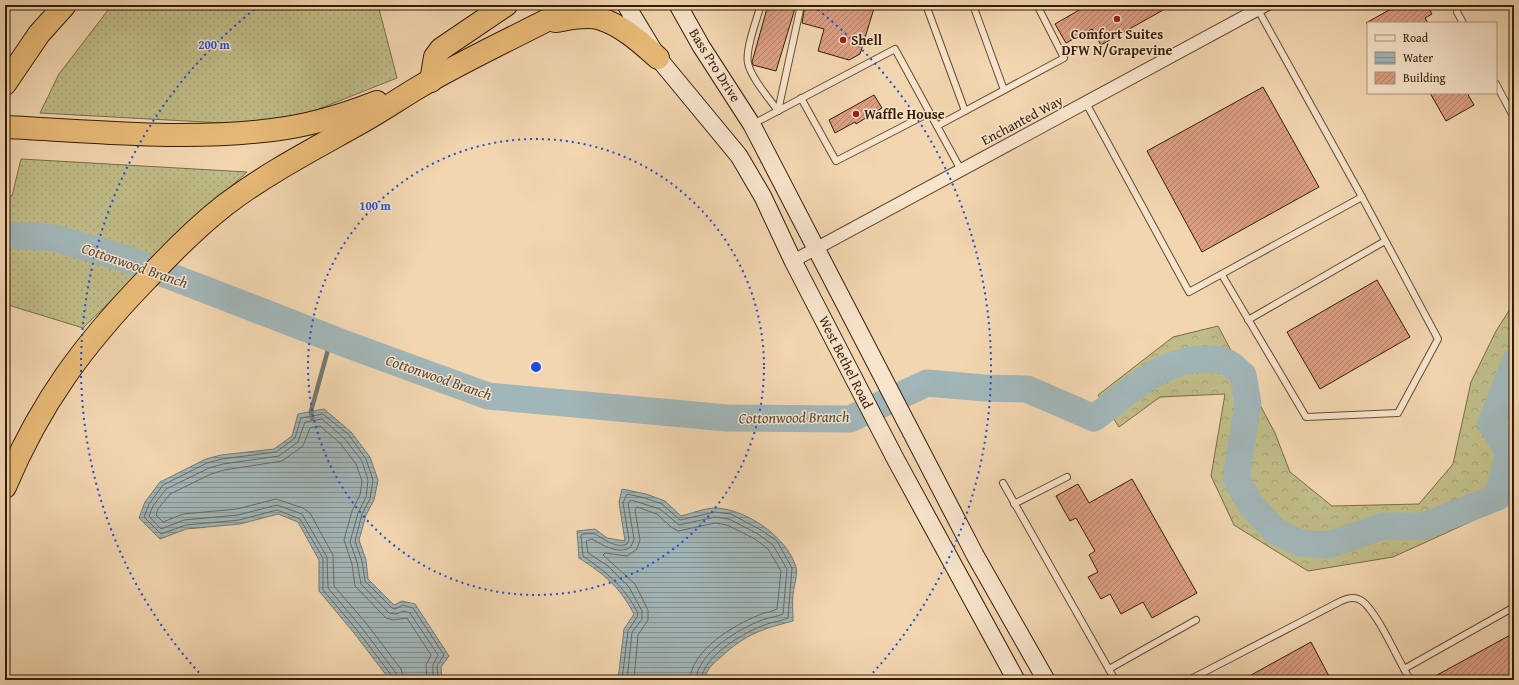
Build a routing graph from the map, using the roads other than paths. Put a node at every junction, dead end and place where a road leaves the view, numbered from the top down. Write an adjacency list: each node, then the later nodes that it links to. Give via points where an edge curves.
1 (65, 5): 18 (highway, via 23,56)
2 (506, 5): 19 (highway, via 441,49 435,57)
3 (576, 5): 14 (highway)
4 (626, 5): 17 (main road)
5 (678, 5): 16 (main road, Bass Pro Drive)
6 (691, 5): 16 (main road)
7 (761, 5): 24 (lane, via 750,42 747,63)
8 (801, 5): 24 (lane)
9 (926, 5): 25 (lane)
10 (973, 5): 21 (lane)
11 (1036, 5): 21 (lane, via 1064,58)
12 (1458, 5): 15 (lane, via 1457,12)
13 (1260, 7): 23 (street, Enchanted Way); 32 (lane)
14 (544, 22): 17 (highway, via 601,19 637,40); 19 (highway)
15 (1462, 22)
16 (692, 30): 28 (main road, Bass Pro Drive)
17 (658, 58): 35 (main road, West Bethel Road, via 739,156 763,197)
18 (5, 84)
19 (425, 84): 30 (highway, via 362,108 272,130 217,134 161,134); 40 (highway, via 258,182 200,226 156,268 98,330 66,373 39,415)
20 (1497, 86): 27 (lane)
21 (1004, 90): 25 (lane)
22 (802, 98): 24 (lane); 26 (lane, via 836,161); 26 (lane, via 895,49)
23 (1086, 103): 31 (street, Enchanted Way); 36 (lane, via 1189,292)
24 (778, 111): 28 (lane)
25 (965, 111): 29 (lane)
26 (929, 113): 29 (lane)
27 (1514, 118)
28 (752, 125): 34 (main road, West Bethel Road)
29 (936, 126): 31 (lane)
30 (5, 127)
31 (961, 170): 34 (street, Enchanted Way)
32 (1362, 197): 33 (lane); 36 (lane)
33 (1385, 242): 37 (lane); 37 (lane, via 1438,339 1398,413 1306,417)
34 (816, 248): 35 (street, Enchanted Way); 47 (main road, West Bethel Road, via 975,555)
35 (793, 261): 46 (main road, West Bethel Road, via 896,460)
36 (1222, 275): 37 (lane)
37 (1248, 320)
38 (1068, 477): 41 (lane)
39 (1003, 483): 41 (lane)
40 (5, 487)
41 (1014, 504): 44 (lane)
42 (1514, 608): 45 (lane)
43 (1196, 620): 44 (lane)
44 (1109, 669): 48 (lane)
45 (1404, 669): 49 (lane, via 1370,610 1361,600 1352,597); 50 (lane)
46 (1016, 680)
47 (1046, 680)
48 (1115, 680)
49 (1189, 680)
50 (1410, 680)

